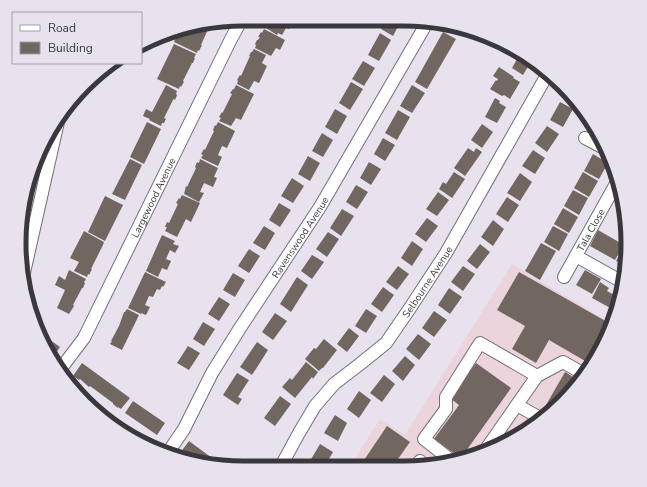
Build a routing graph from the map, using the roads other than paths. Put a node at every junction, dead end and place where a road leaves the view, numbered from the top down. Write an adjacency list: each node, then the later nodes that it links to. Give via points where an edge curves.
1 (238, 26): 12 (street, Largewood Avenue, via 84,338)
2 (425, 27): 18 (street, Ravenswood Avenue, via 320,207 212,373 184,429)
3 (545, 79): 20 (street, Selbourne Avenue, via 446,253 410,308 386,343 334,384 315,406)
4 (55, 135): 9 (street)
5 (585, 138): 6 (street)
6 (598, 145)
7 (614, 187): 8 (street, Tala Close)
8 (576, 256): 10 (street, Tala Close); 11 (street, Tala Close)
9 (26, 262)
10 (564, 277)
11 (618, 280)
12 (64, 365)
13 (579, 371): 14 (street, via 563,362)
14 (537, 376): 15 (street); 19 (street, via 480,344 446,397 446,409 424,439)
15 (517, 405): 16 (street); 17 (street)
16 (536, 416)
17 (491, 443)
18 (171, 448)
19 (447, 457)
20 (284, 461)

